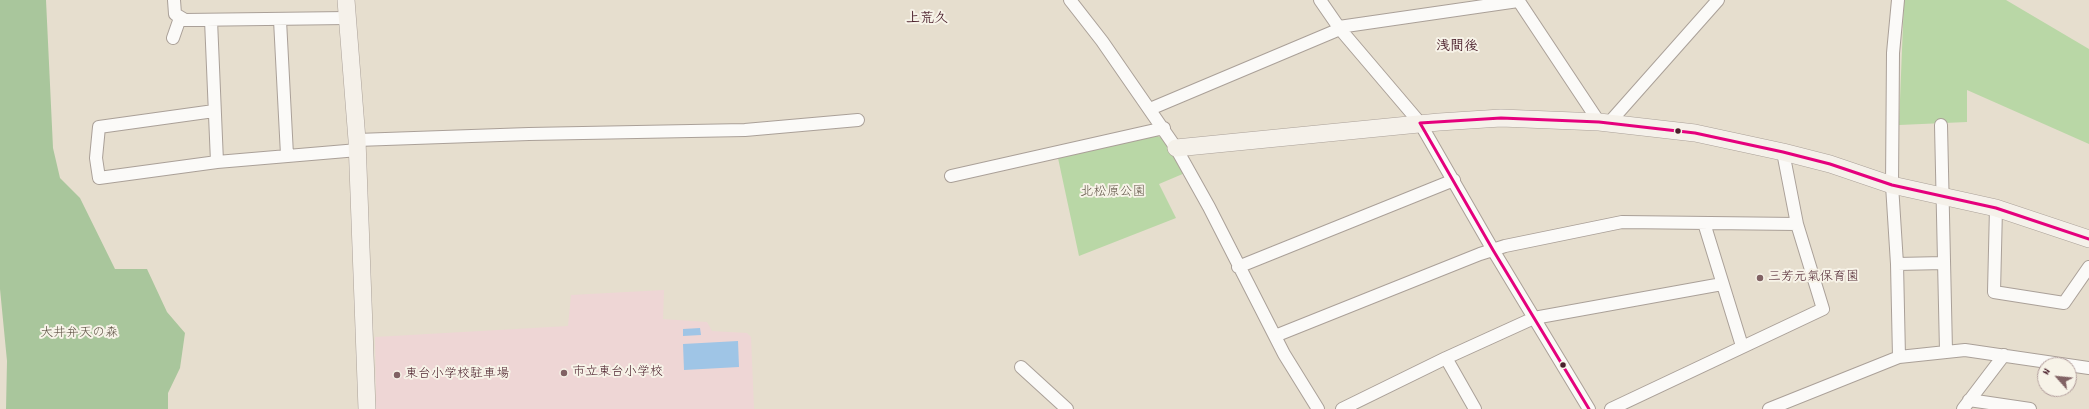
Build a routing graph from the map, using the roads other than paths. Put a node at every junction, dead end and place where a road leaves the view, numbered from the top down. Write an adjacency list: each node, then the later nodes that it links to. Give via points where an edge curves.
1 (174, 0): 8 (street, via 175,14)
2 (346, 0): 9 (street)
3 (1070, 0): 14 (street)
4 (1320, 0): 12 (street)
5 (1718, 0): 17 (street)
6 (1898, 0): 28 (street, via 1893,53)
7 (1518, 1): 12 (street); 17 (street)
8 (180, 18): 10 (street); 13 (street)
9 (347, 18): 11 (street); 21 (street)
10 (211, 20): 11 (street); 15 (street)
11 (280, 20): 24 (street)
12 (1340, 28): 14 (street); 18 (street)
13 (173, 38)
14 (1150, 109): 20 (street)
15 (214, 111): 25 (street); 25 (street, via 99,127 96,158 99,178)
16 (858, 120): 21 (street, via 745,130 529,134)
17 (1604, 122): 18 (street, via 1501,118); 23 (street, via 1695,133)
18 (1420, 123): 22 (street); 27 (street)
19 (1941, 125): 29 (street)
20 (1164, 128): 22 (street); 26 (street)
21 (358, 145): 24 (street); 51 (street)
22 (1176, 148): 37 (street, via 1209,207)
23 (1783, 152): 28 (street, via 1830,164); 32 (street)
24 (287, 155): 25 (street)
25 (218, 162)
26 (951, 176)
27 (1454, 180): 34 (street); 37 (street)
28 (1892, 185): 29 (street); 36 (street)
29 (1942, 195): 30 (street); 35 (street)
30 (1996, 208): 33 (street); 38 (street, via 1994,292 2064,303)
31 (1704, 223): 32 (street); 34 (street, via 1622,222); 39 (street)
32 (1797, 224): 42 (street, via 1823,309)
33 (2089, 239)
34 (1493, 250): 40 (street); 41 (street)
35 (1944, 263): 36 (street); 43 (street)
36 (1897, 264): 45 (street)
37 (1238, 267): 41 (street)
38 (2089, 267)
39 (1722, 284): 40 (street); 42 (street)
40 (1534, 318): 46 (street); 55 (street)
41 (1275, 336): 53 (street)
42 (1742, 346): 56 (street)
43 (1946, 351): 44 (street); 45 (street)
44 (2004, 354): 48 (street); 49 (street)
45 (1899, 357): 57 (street)
46 (1446, 358): 50 (street); 54 (street)
47 (1021, 367): 52 (street)
48 (2089, 368)
49 (1966, 405): 58 (street)
50 (1349, 407)
51 (367, 409)
52 (1067, 409)
53 (1318, 409)
54 (1475, 409)
55 (1589, 409)
56 (1611, 409)
57 (1769, 409)
58 (2030, 409)

